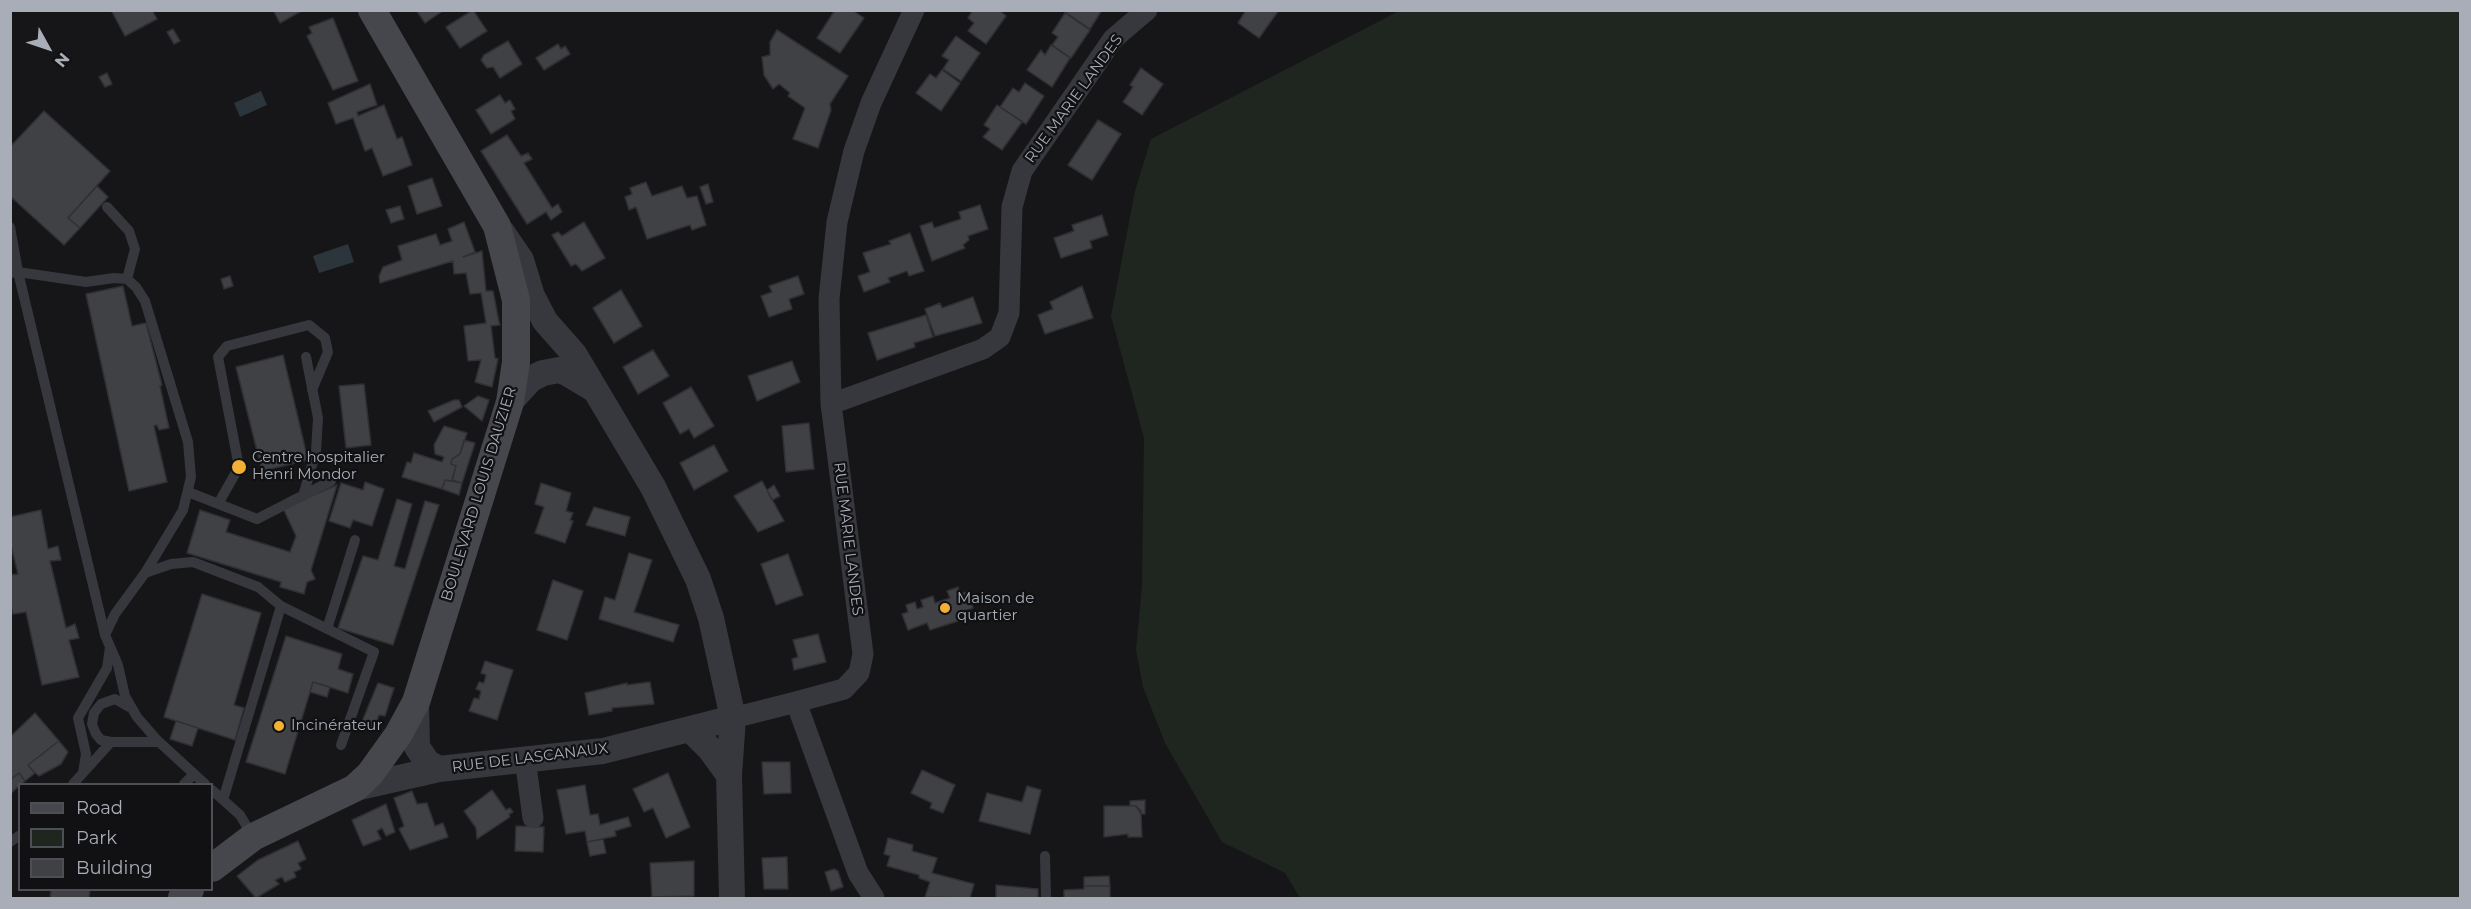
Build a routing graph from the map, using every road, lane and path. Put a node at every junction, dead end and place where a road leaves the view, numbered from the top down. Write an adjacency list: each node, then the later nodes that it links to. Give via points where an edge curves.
1 (372, 10): 5 (main road, BOULEVARD LOUIS DAUZIER)
2 (914, 10): 13 (street, RUE MARIE LANDES, via 871,103 854,151 837,222 829,299)
3 (1147, 10): 13 (street, RUE MARIE LANDES, via 1113,39 1022,171 1012,207 1009,313 1000,337 983,349)
4 (107, 207): 8 (lane, via 129,231 135,249)
5 (497, 226): 10 (street, via 521,260 545,321 574,354); 12 (main road, BOULEVARD LOUIS DAUZIER, via 516,300 516,362)
6 (10, 227): 7 (lane)
7 (14, 273): 8 (lane, via 86,282); 22 (lane)
8 (127, 279): 15 (lane, via 145,301 188,442)
9 (306, 357): 11 (lane)
10 (592, 388): 12 (street, via 559,370 531,379); 23 (street, via 653,487 698,579)
11 (312, 390): 16 (lane, via 318,418 316,451); 17 (lane, via 328,352 325,338 309,326 227,346 218,357 238,467)
12 (510, 402): 24 (main road, BOULEVARD LOUIS DAUZIER)
13 (831, 404): 25 (street, RUE MARIE LANDES, via 863,654 859,673 844,689)
14 (331, 481): 16 (lane)
15 (188, 492): 17 (lane); 19 (lane, via 183,510)
16 (303, 496): 17 (lane, via 256,519)
17 (218, 504)
18 (355, 540): 21 (lane)
19 (145, 573): 20 (lane, via 193,562 258,587); 22 (lane, via 114,614)
20 (281, 606): 21 (lane); 42 (lane)
21 (327, 629): 31 (lane, via 374,652)
22 (108, 640): 26 (lane, via 125,696); 34 (lane, via 107,668 78,718 86,754)
23 (724, 674): 27 (street); 28 (street, via 717,699)
24 (416, 702): 33 (street, RUE DE LASCANAUX, via 417,747 428,764); 40 (main road, BOULEVARD LOUIS DAUZIER, via 387,752)
25 (796, 702): 27 (street); 48 (street, via 858,873)
26 (137, 717): 29 (lane, via 126,704 114,699 101,704 92,724 101,740); 30 (lane)
27 (733, 718): 28 (street, RUE DE LASCANAUX); 36 (street)
28 (697, 727): 32 (street, RUE DE LASCANAUX, via 603,751); 36 (street)
29 (111, 742): 30 (lane); 34 (lane)
30 (159, 742): 35 (lane)
31 (341, 745)
32 (525, 759): 33 (street, RUE DE LASCANAUX); 43 (street)
33 (439, 769): 40 (street, RUE DE LASCANAUX)
34 (83, 773): 37 (lane)
35 (194, 774): 38 (lane); 39 (lane)
36 (729, 775): 47 (street)
37 (74, 783)
38 (185, 783)
39 (204, 783)
40 (355, 788): 44 (main road, BOULEVARD LOUIS DAUZIER)
41 (213, 791): 42 (lane)
42 (223, 800): 44 (lane, via 240,815)
43 (533, 818)
44 (253, 837): 46 (main road, BOULEVARD LOUIS DAUZIER)
45 (1046, 856): 49 (lane)
46 (213, 867)
47 (732, 898)
48 (874, 898)
49 (1046, 898)

